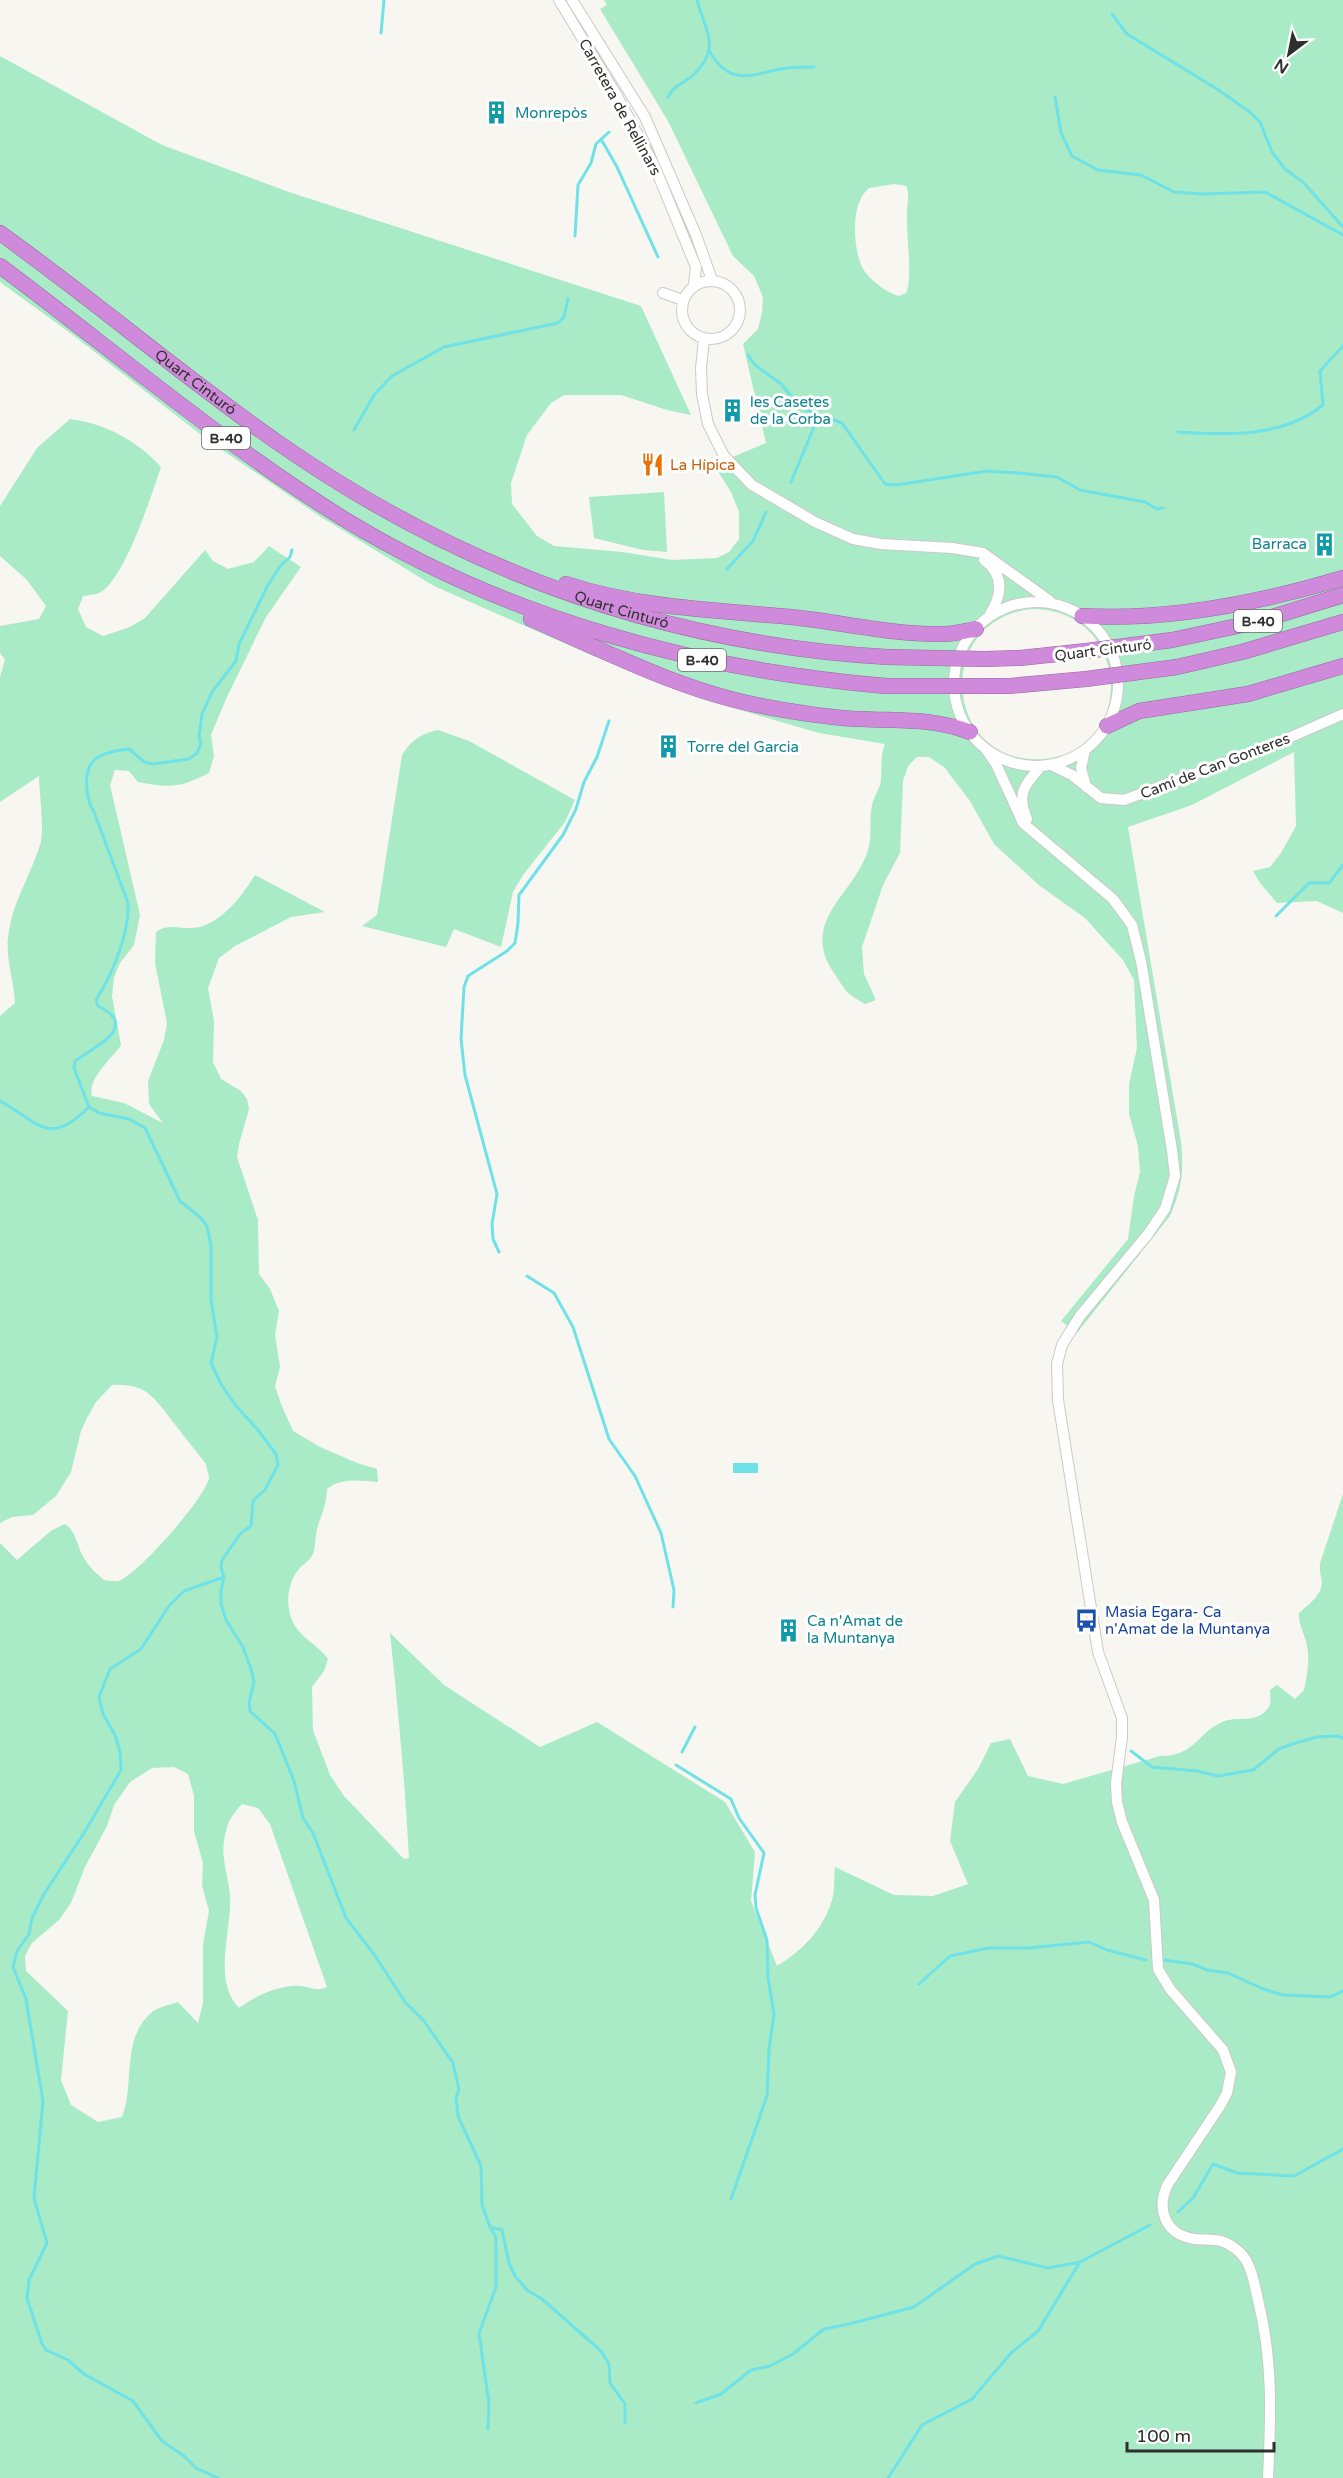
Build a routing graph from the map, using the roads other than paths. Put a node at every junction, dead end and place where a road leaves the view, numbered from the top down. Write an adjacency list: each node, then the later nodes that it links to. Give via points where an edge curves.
1 (559, 0): 6 (street, Carretera de Rellinars, via 654,165 694,262)
2 (572, 0): 5 (street, Carretera de Rellinars, via 645,117)
3 (0, 233): 11 (highway, Quart Cinturó / B-40, via 280,444 426,530)
4 (0, 266): 15 (highway, Quart Cinturó / B-40, via 255,459 346,520 467,587)
5 (712, 280): 6 (street); 9 (street, via 734,292 740,304 739,317 723,337)
6 (694, 285): 8 (street)
7 (663, 293): 8 (street)
8 (683, 300): 9 (street, via 684,322)
9 (704, 339): 10 (street, via 700,368 708,424 724,456 752,485 853,539)
10 (968, 552): 14 (street, via 994,560); 17 (street, via 989,564 999,579 999,599)
11 (535, 577): 13 (highway, Quart Cinturó / B-40, bridge, via 624,612 707,633 793,649 887,657 1020,658 1172,640 1256,622); 19 (highway, via 625,600 697,610 919,633 946,634)
12 (1343, 578): 16 (highway, via 1224,606 1137,616)
13 (1343, 595)
14 (1055, 604): 16 (street); 17 (street, via 1021,603)
15 (523, 611): 18 (highway, Quart Cinturó / B-40, bridge, via 716,663 886,686 981,686 1086,679 1177,667); 23 (highway, via 638,666 759,706 859,719 929,721)
16 (1082, 616): 22 (street, via 1101,633 1116,663 1118,695)
17 (989, 617): 19 (street)
18 (1343, 622)
19 (976, 628): 23 (street, via 961,652 954,680 957,707)
20 (1343, 666): 22 (highway, via 1248,694 1138,711)
21 (1343, 714): 27 (street, Camí de Can Gonteres, via 1268,747 1128,799 1104,799)
22 (1107, 726): 25 (street)
23 (970, 732): 24 (street)
24 (985, 748): 26 (street, via 1011,762); 28 (street, via 1023,823)
25 (1086, 750): 26 (street); 27 (street, via 1082,768)
26 (1046, 766): 27 (street, Camí de Can Gonteres, via 1072,775); 28 (street, via 1029,779 1021,795 1026,817)
27 (1087, 788)
28 (1037, 836): 29 (street, via 1113,899 1132,925 1172,1150 1175,1176 1165,1209 1080,1316 1062,1345 1057,1371 1058,1400 1098,1652 1122,1718 1117,1803 1154,1900 1158,1969 1170,1989 1223,2050 1231,2072 1220,2106 1167,2184 1161,2210 1180,2235 1221,2241 1242,2254 1251,2271 1270,2368)
29 (1268, 2478)

